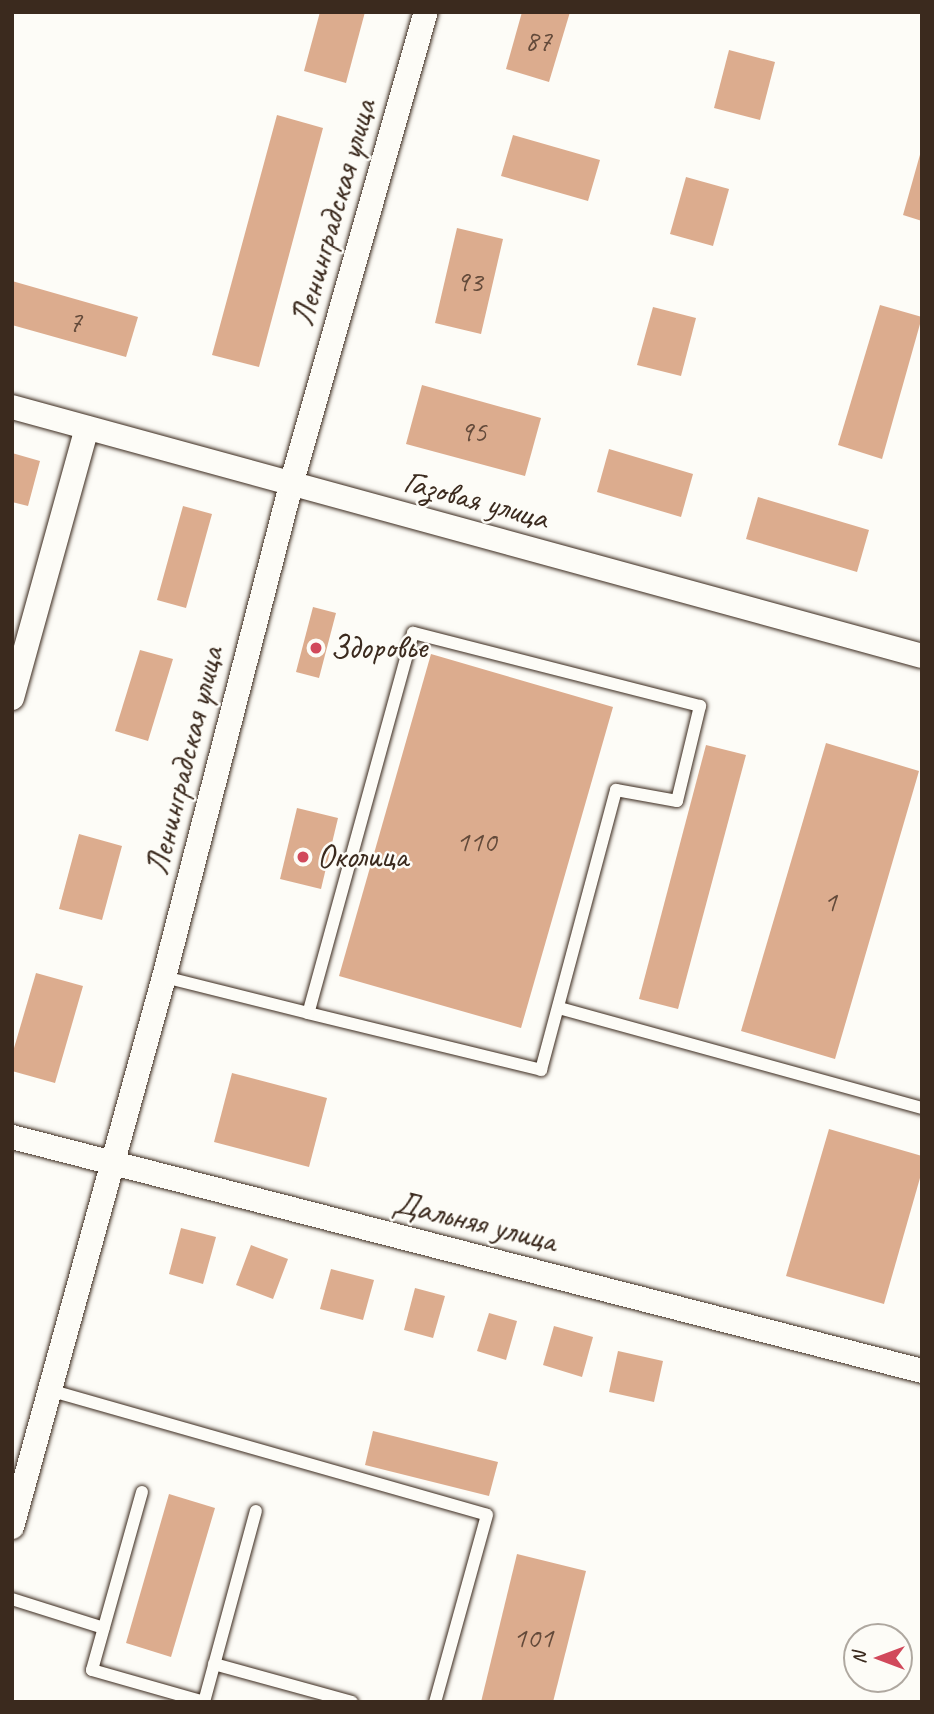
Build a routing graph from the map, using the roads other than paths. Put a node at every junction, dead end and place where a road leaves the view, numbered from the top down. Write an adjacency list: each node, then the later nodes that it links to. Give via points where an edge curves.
1 (425, 12): 4 (street, Ленинградская улица)
2 (12, 407): 3 (street, Газовая улица)
3 (87, 428): 4 (street, Газовая улица); 6 (street)
4 (290, 485): 5 (street, Газовая улица); 7 (street, Ленинградская улица)
5 (922, 656)
6 (12, 698)
7 (164, 977): 9 (lane); 12 (street, Ленинградская улица)
8 (559, 1008): 9 (lane, via 541,1070); 9 (lane, via 616,790 677,801 700,706 413,633); 10 (lane)
9 (308, 1013)
10 (922, 1108)
11 (12, 1137): 12 (street, Дальняя улица)
12 (111, 1162): 13 (street, Дальняя улица); 14 (street, Ленинградская улица)
13 (922, 1371)
14 (49, 1390): 17 (street, Ленинградская улица); 22 (lane, via 487,1515)
15 (142, 1492): 19 (lane)
16 (256, 1511): 20 (lane)
17 (12, 1527)
18 (12, 1599): 19 (lane)
19 (104, 1628): 20 (lane, via 92,1671 204,1702)
20 (214, 1664): 21 (lane)
21 (352, 1702)
22 (435, 1702)

